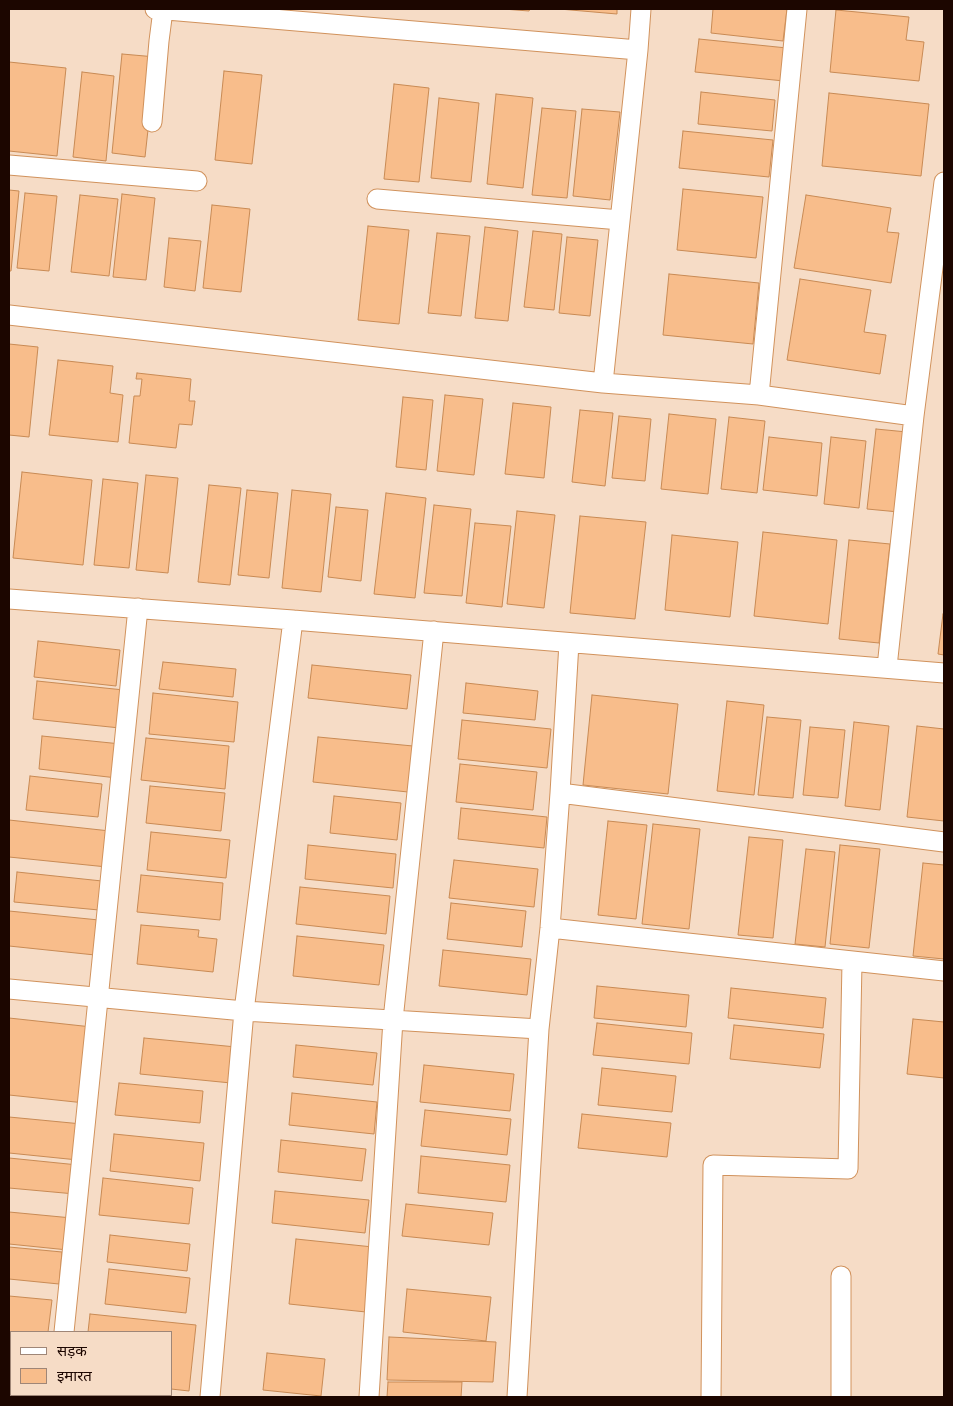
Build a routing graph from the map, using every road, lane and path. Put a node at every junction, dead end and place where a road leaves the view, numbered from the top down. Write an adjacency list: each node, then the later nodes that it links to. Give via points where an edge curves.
1 (159, 9): 4 (street); 5 (street)
2 (641, 9): 4 (street)
3 (797, 9): 13 (street)
4 (638, 50): 10 (street)
5 (152, 122)
6 (9, 164): 7 (street)
7 (197, 181)
8 (944, 182): 14 (street)
9 (377, 199): 10 (street)
10 (620, 220): 12 (street)
11 (9, 315): 12 (street)
12 (603, 383): 13 (street)
13 (759, 395): 14 (street)
14 (914, 416): 20 (street, via 887,667)
15 (9, 599): 16 (street)
16 (138, 608): 17 (street); 28 (street)
17 (293, 620): 18 (street); 29 (street)
18 (434, 631): 19 (street); 30 (street)
19 (570, 643): 20 (street); 22 (street)
20 (892, 668): 21 (street)
21 (944, 673)
22 (560, 793): 23 (street); 24 (street)
23 (944, 842)
24 (550, 928): 25 (street); 31 (street)
25 (852, 962): 26 (street); 39 (street, via 848,1169 713,1165)
26 (944, 971)
27 (9, 989): 28 (street)
28 (99, 997): 29 (street); 33 (street)
29 (244, 1011): 30 (street); 36 (street)
30 (393, 1020): 31 (street); 37 (street)
31 (539, 1029): 38 (street)
32 (841, 1276): 40 (street)
33 (64, 1331)
34 (118, 1396): 35 (street)
35 (134, 1397)
36 (210, 1397)
37 (369, 1397)
38 (517, 1397)
39 (711, 1397)
40 (841, 1397)

